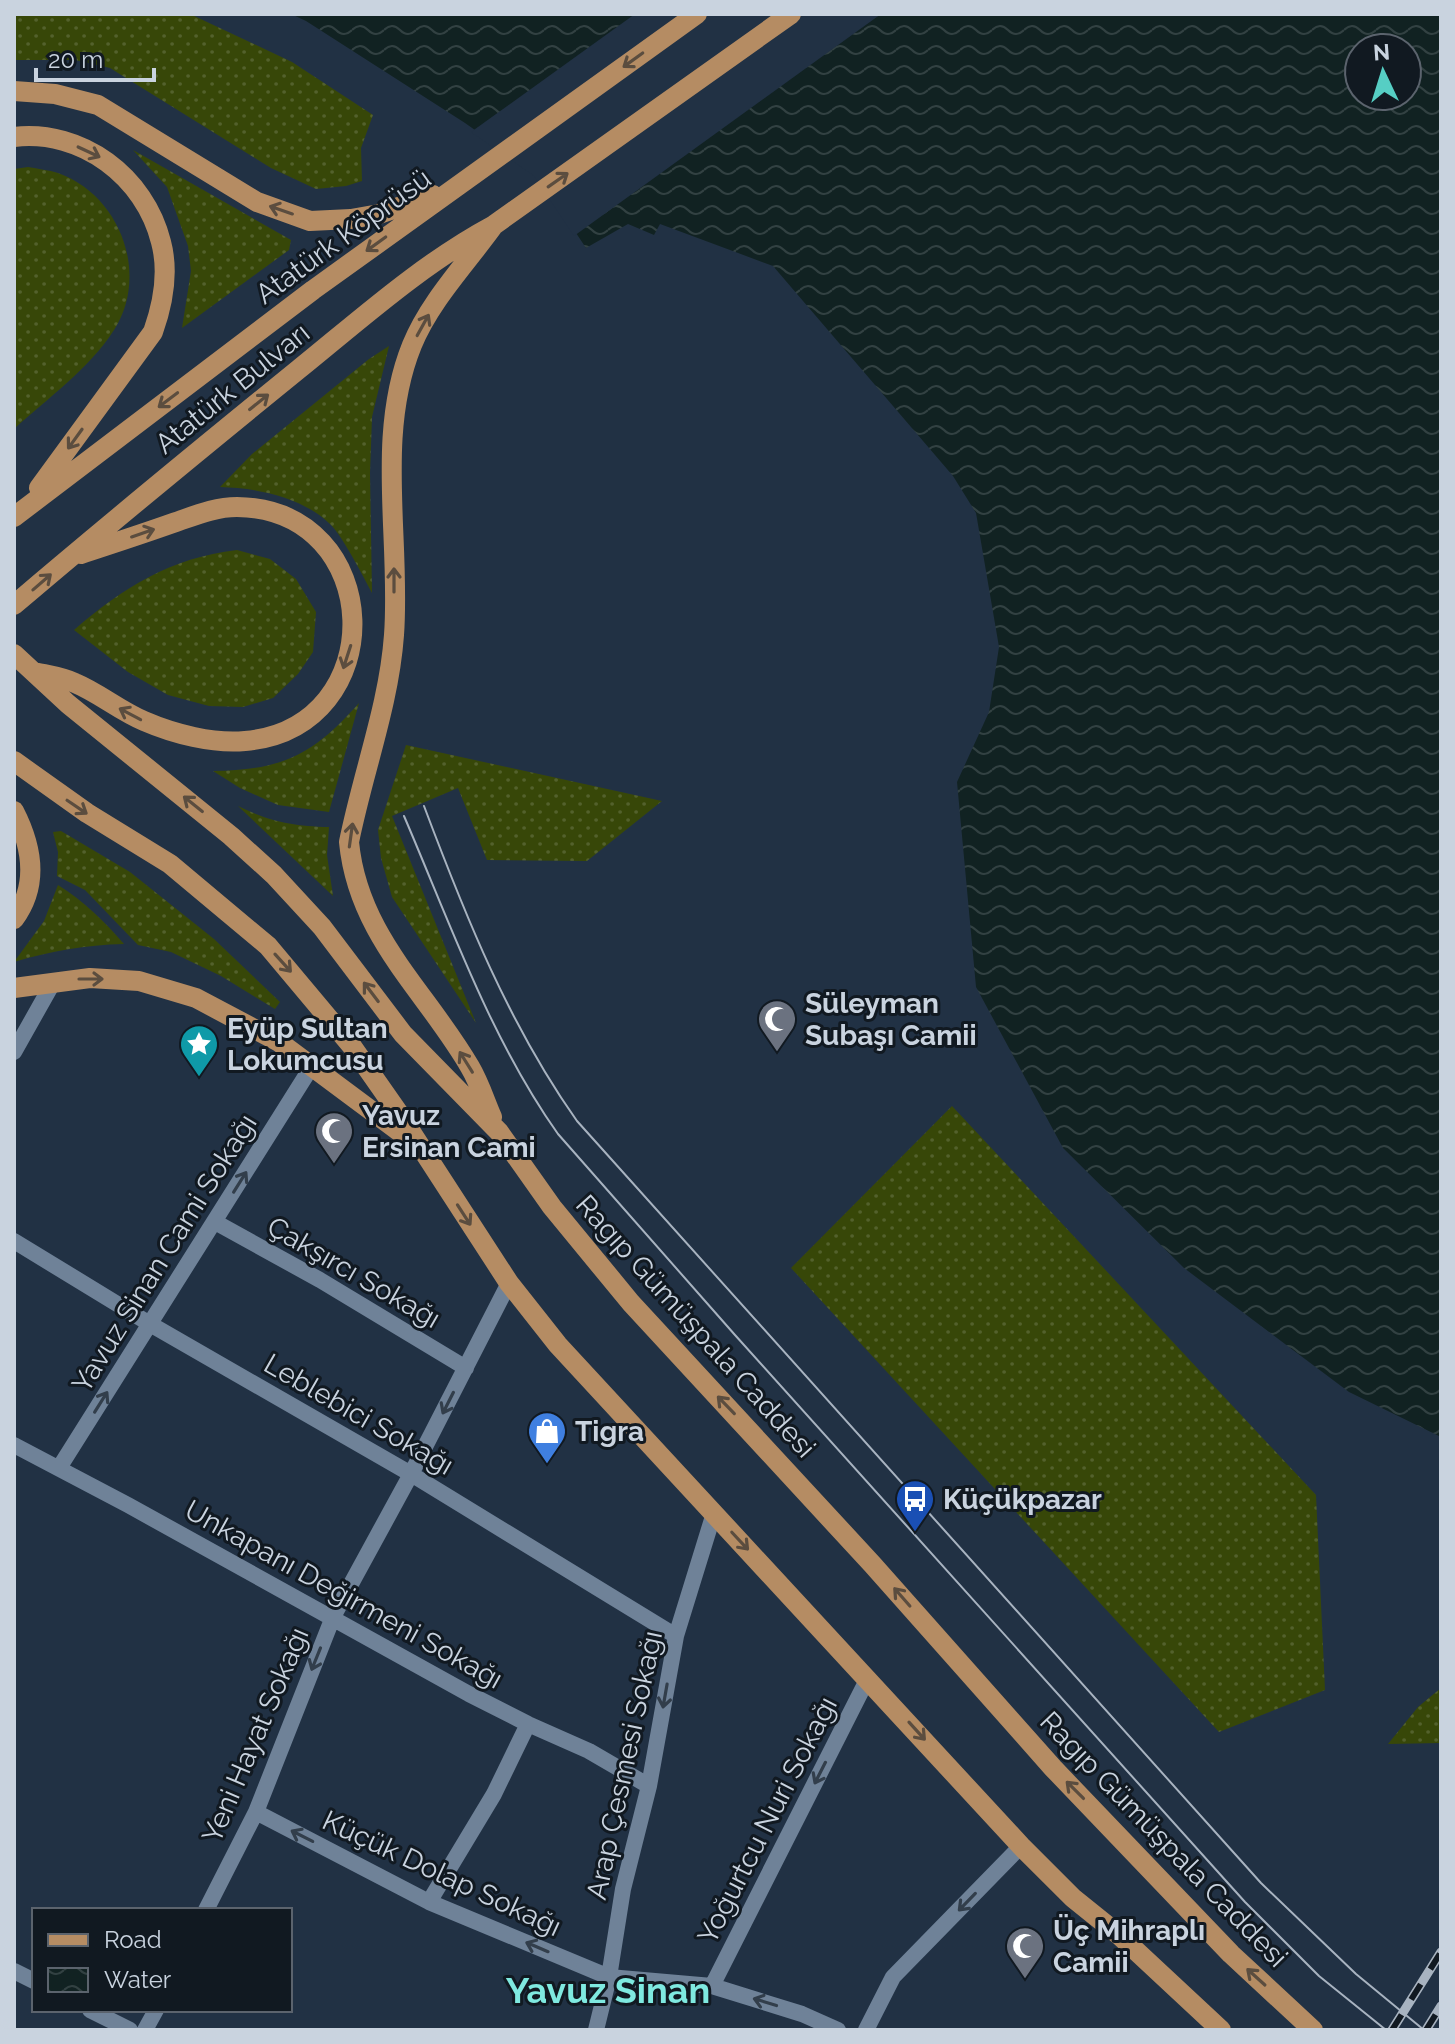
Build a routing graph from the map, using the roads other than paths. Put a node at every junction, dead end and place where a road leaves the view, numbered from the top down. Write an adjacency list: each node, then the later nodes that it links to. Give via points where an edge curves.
1 (697, 14): 5 (main road, Atatürk Köprüsü, one-way to 5)
2 (791, 14): 6 (main road, one-way to 2)
3 (14, 91): 5 (main road, one-way to 3, via 379,214 310,221 257,202 98,105)
4 (14, 137): 7 (main road, one-way to 7, via 70,143 100,156 131,181 151,212 162,244 165,284 153,332)
5 (463, 184): 7 (main road, Atatürk Köprüsü, one-way to 7)
6 (494, 225): 8 (main road, Atatürk Bulvarı, one-way to 6, via 392,293); 19 (main road, one-way to 6, via 470,1067 385,947 351,863 349,842 388,686 395,633 392,460 399,390 423,324)
7 (20, 512)
8 (69, 558): 9 (main road, Atatürk Bulvarı, one-way to 8); 11 (main road, one-way to 11, via 212,510 239,507 277,514 308,530 334,558 351,593 350,654 319,710 270,737 245,741 218,741 144,721 74,682)
9 (14, 605)
10 (14, 654): 11 (main road, Ragıp Gümüşpala Caddesi)
11 (29, 671): 19 (main road, Ragıp Gümüşpala Caddesi, one-way to 11, via 403,1034 322,927 274,875)
12 (14, 761): 20 (main road, one-way to 20, via 170,864 268,946 351,1045)
13 (14, 811): 14 (main road, via 26,834 31,874 29,891)
14 (14, 919)
15 (54, 981): 16 (main road); 17 (street); 18 (main road, one-way to 18, via 139,981 196,998 259,1030)
16 (14, 988)
17 (14, 1052)
18 (312, 1066): 20 (main road); 21 (street, Yavuz Sinan Cami Sokağı, one-way to 18)
19 (499, 1132): 51 (main road, Ragıp Gümüşpala Caddesi, one-way to 19, via 1231,1954 1053,1768 631,1303)
20 (422, 1149): 23 (main road, one-way to 23)
21 (215, 1222): 24 (street, Yavuz Sinan Cami Sokağı); 25 (street, Çakşırcı Sokağı)
22 (14, 1241): 24 (street, Leblebici Sokağı)
23 (509, 1283): 25 (street, Yeni Hayat Sokağı); 29 (main road, via 558,1345)
24 (150, 1324): 27 (street, Yavuz Sinan Cami Sokağı, one-way to 24); 28 (street, Leblebici Sokağı)
25 (466, 1368): 28 (street, Yeni Hayat Sokağı, one-way to 28)
26 (14, 1445): 27 (street, Unkapanı Değirmeni Sokağı)
27 (59, 1468): 30 (street, Unkapanı Değirmeni Sokağı)
28 (411, 1474): 30 (street, Yeni Hayat Sokağı); 31 (street, Leblebici Sokağı)
29 (714, 1513): 31 (street, Arap Çesmesi Sokağı); 32 (main road, one-way to 32)
30 (333, 1617): 33 (street, Unkapanı Değirmeni Sokağı); 35 (street, Yeni Hayat Sokağı, one-way to 35)
31 (676, 1636): 34 (street, Arap Çesmesi Sokağı, one-way to 34)
32 (868, 1678): 36 (main road, one-way to 36); 42 (street, Yoğurtcu Nuri Sokağı, one-way to 42)
33 (528, 1724): 34 (street, Unkapanı Değirmeni Sokağı); 37 (street, via 494,1794)
34 (649, 1786): 40 (street, Arap Çesmesi Sokağı, via 623,1889)
35 (256, 1812): 37 (street, Küçük Dolap Sokağı, one-way to 35); 38 (street, Yeni Hayat Sokağı)
36 (1021, 1846): 49 (street, one-way to 49, via 893,1977); 50 (main road)
37 (429, 1902): 40 (street, Küçük Dolap Sokağı, one-way to 37)
38 (207, 1908)
39 (14, 1971): 41 (street)
40 (609, 1977): 42 (street, Küçük Dolap Sokağı); 47 (street, Arap Çesmesi Sokağı)
41 (32, 1980)
42 (712, 1986): 48 (street, Küçük Dolap Sokağı, one-way to 42)
43 (94, 2012): 45 (street)
44 (155, 2012): 46 (street)
45 (130, 2030)
46 (145, 2030)
47 (596, 2030)
48 (838, 2030)
49 (866, 2030)
50 (1221, 2030)
51 (1313, 2030)

